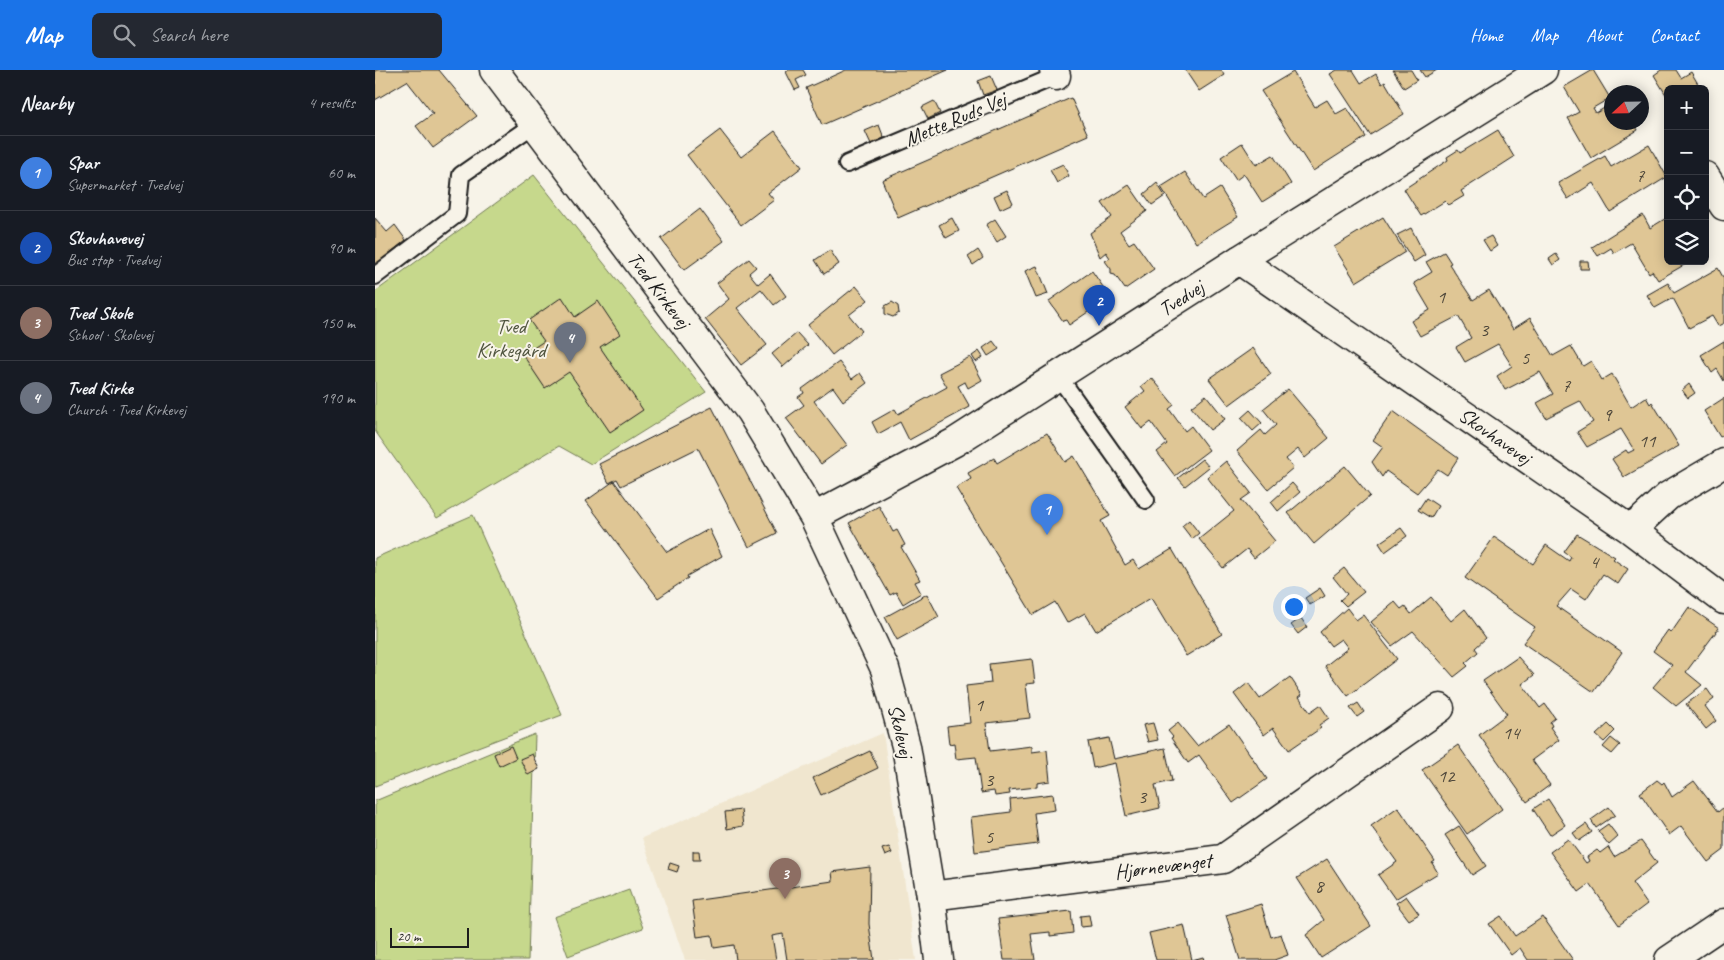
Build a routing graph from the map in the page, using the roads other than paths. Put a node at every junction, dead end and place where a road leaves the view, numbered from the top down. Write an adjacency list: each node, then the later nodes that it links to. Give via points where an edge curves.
1 (494, 70): 4 (street, Tved Kirkevej)
2 (1543, 70): 8 (street, Tvedvej)
3 (1055, 73): 5 (lane, Mette Ruds Vej)
4 (533, 125): 9 (lane, via 461,175 457,214); 13 (street, Tved Kirkevej, via 750,411)
5 (847, 164)
6 (1709, 182): 7 (street)
7 (1724, 206)
8 (1239, 260): 10 (street, Tvedvej); 14 (street, Skovhavevej)
9 (375, 276)
10 (1059, 377): 12 (lane); 13 (street, Tvedvej, via 955,442)
11 (1724, 463): 14 (street, via 1668,496)
12 (1146, 500)
13 (814, 517): 17 (street, Skolevej, via 885,669 906,746)
14 (1631, 530): 15 (street, Skovhavevej)
15 (1724, 600)
16 (1440, 708): 17 (street, Hjørnevænget, via 1223,859)
17 (931, 896): 19 (street, Skolevej)
18 (1724, 923): 20 (street)
19 (939, 960)
20 (1669, 960)

